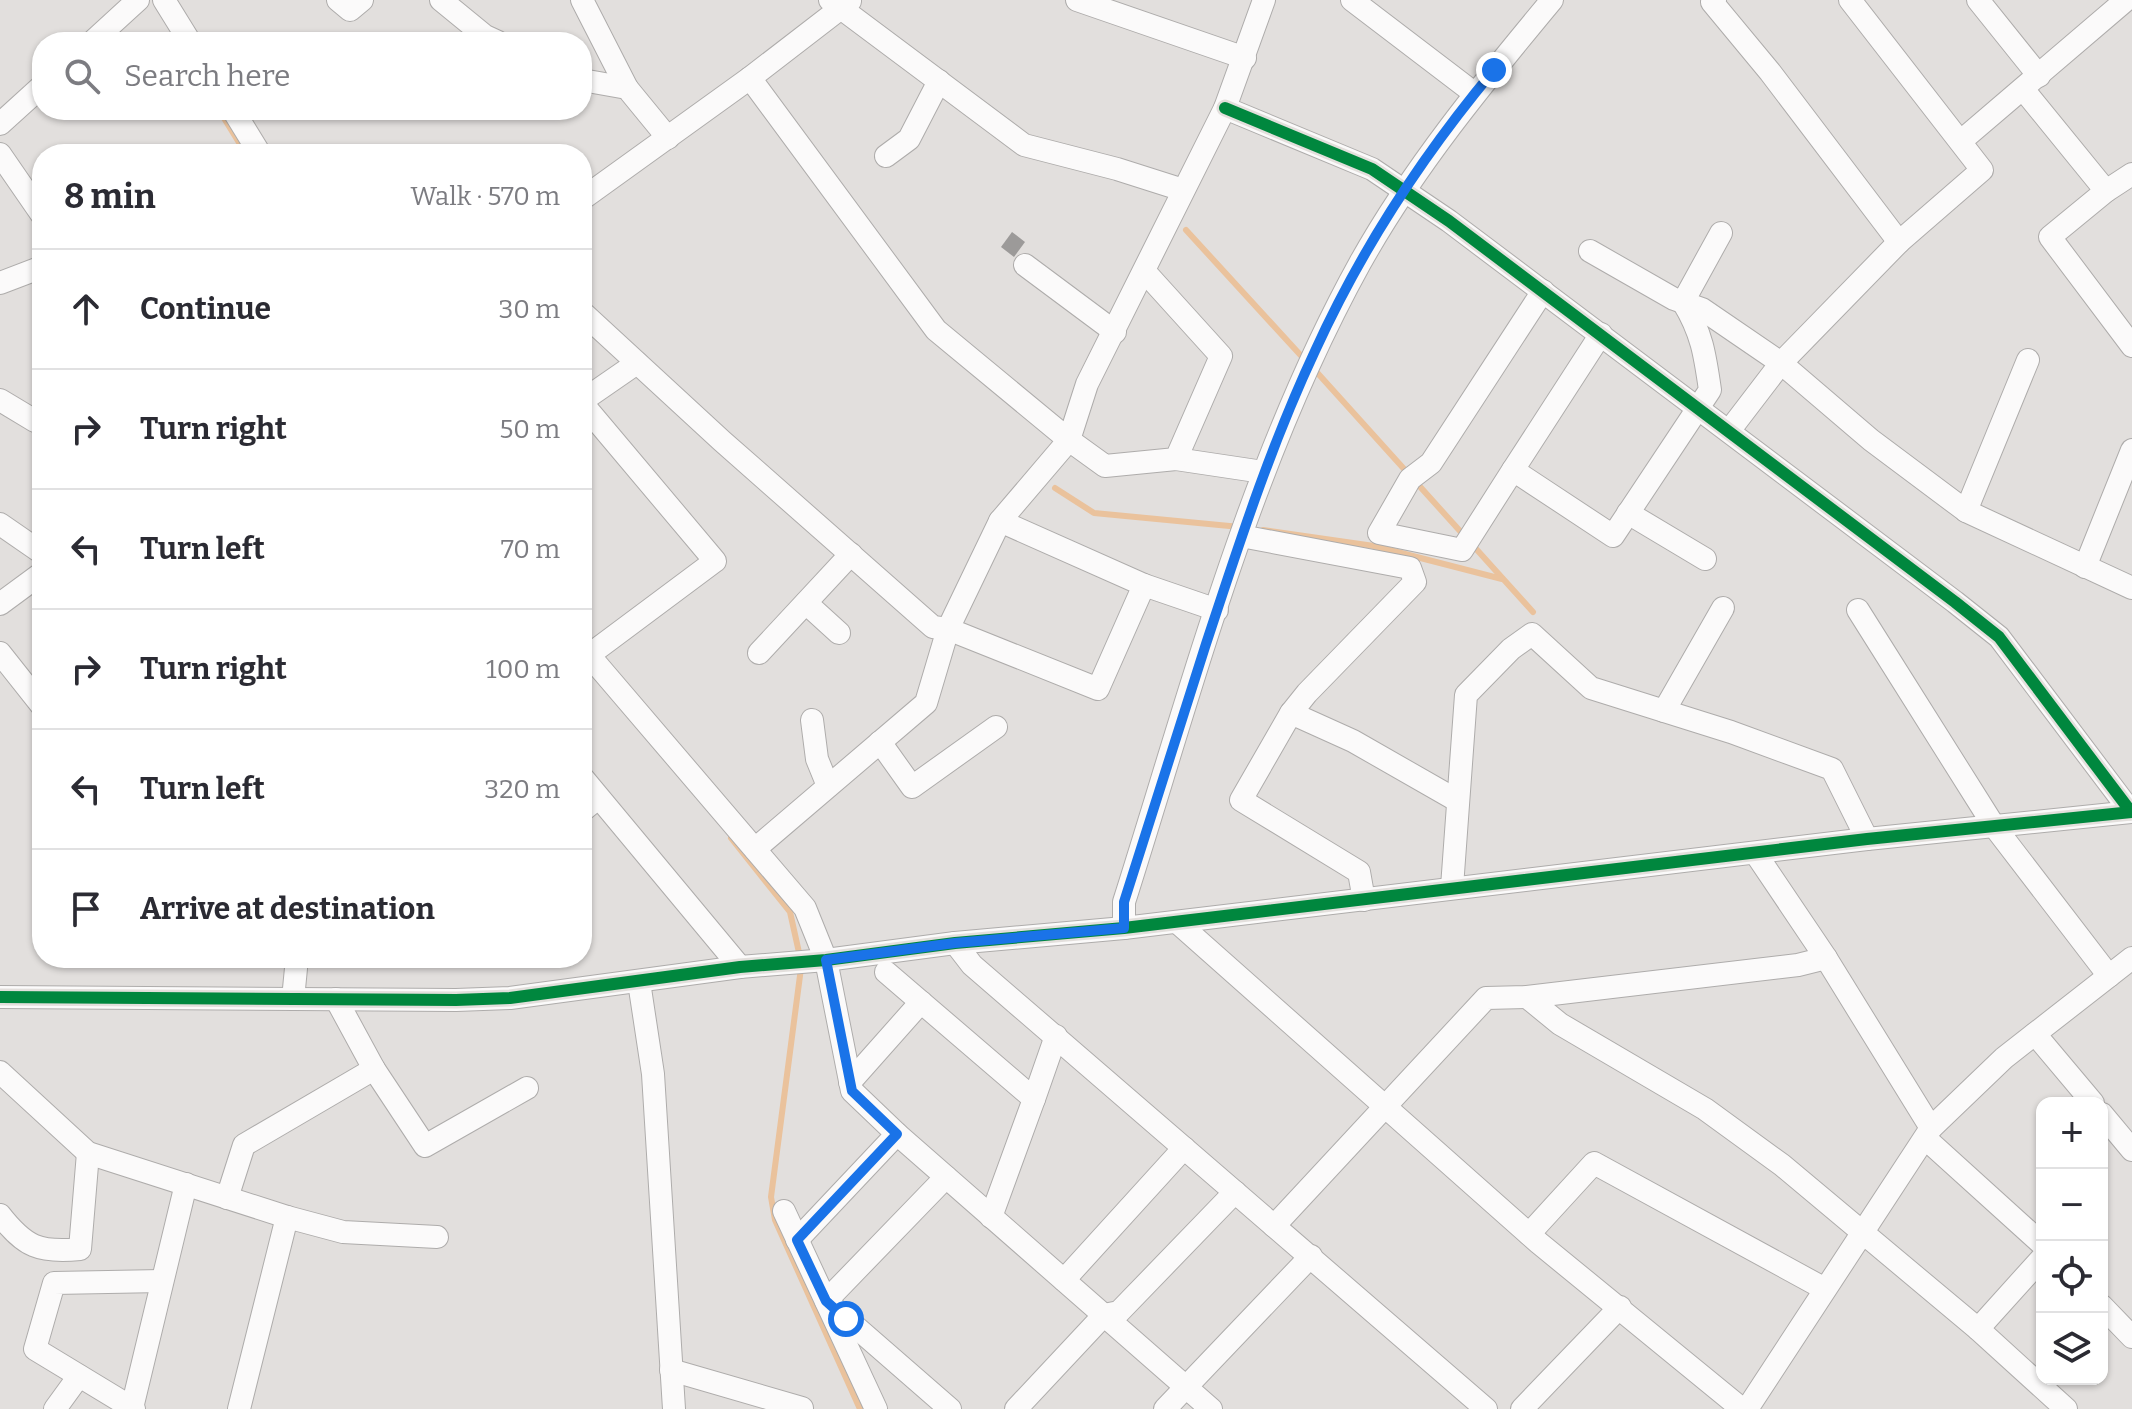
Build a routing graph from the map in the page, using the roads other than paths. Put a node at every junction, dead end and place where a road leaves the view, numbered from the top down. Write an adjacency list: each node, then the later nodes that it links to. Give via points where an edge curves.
1 (164, 0): 17 (street)
2 (338, 0): 3 (street, via 350,10)
3 (362, 0)
4 (441, 0): 18 (street)
5 (582, 0): 24 (street)
6 (1077, 0): 19 (street)
7 (1264, 0): 19 (street)
8 (1352, 0): 25 (street)
9 (1552, 0): 25 (street)
10 (1715, 0): 42 (street)
11 (1850, 0): 31 (street)
12 (1978, 0): 23 (street)
13 (2126, 0): 23 (street)
14 (135, 1): 16 (street)
15 (841, 3): 20 (street); 21 (street)
16 (102, 32)
17 (184, 32)
18 (480, 32)
19 (1245, 58): 27 (street)
20 (750, 78): 30 (street); 63 (street, via 936,330)
21 (939, 81): 34 (street, via 909,139); 36 (street, via 1024,145)
22 (592, 82): 24 (street)
23 (2031, 82): 31 (street); 38 (street)
24 (627, 88): 30 (street)
25 (1474, 93): 37 (street)
26 (32, 95): 29 (street)
27 (1225, 108): 36 (street); 37 (street, via 1372,169)
28 (239, 120): 32 (street)
29 (0, 124)
30 (668, 138): 39 (street)
31 (1961, 141): 42 (street, via 1982,170)
32 (254, 144)
33 (0, 154): 40 (street)
34 (886, 156)
35 (2132, 174): 38 (street)
36 (1183, 190): 46 (street)
37 (1404, 190): 48 (street); 67 (street, via 1315,350)
38 (2106, 191): 53 (street, via 2050,237)
39 (592, 192)
40 (32, 200)
41 (1721, 233): 49 (street)
42 (1899, 242): 56 (street)
43 (1590, 251): 49 (street)
44 (1025, 265): 51 (street)
45 (32, 271): 47 (street)
46 (1145, 272): 51 (street); 65 (street, via 1221,356)
47 (0, 283)
48 (1543, 291): 52 (street); 66 (street, via 1431,463 1410,479 1379,533 1462,550)
49 (1683, 302): 56 (street, via 1702,309); 59 (street, via 1705,350 1710,390)
50 (592, 321): 55 (street)
51 (1115, 332): 63 (street, via 1087,384)
52 (1601, 334): 59 (street); 66 (street)
53 (2132, 346)
54 (2028, 360): 68 (street)
55 (637, 363): 57 (street); 74 (street)
56 (1781, 363): 62 (street); 68 (street)
57 (592, 395)
58 (0, 400): 61 (street)
59 (1697, 409): 62 (street); 69 (street)
60 (592, 414): 87 (street, via 715,561)
61 (32, 419)
62 (1729, 431): 100 (street, via 1999,637)
63 (1069, 440): 65 (street, via 1105,466); 70 (street)
64 (2132, 450): 76 (street)
65 (1176, 459): 67 (street)
66 (1513, 470): 69 (street, via 1613,536)
67 (1263, 472): 72 (street)
68 (1966, 511): 76 (street)
69 (1628, 513): 75 (street)
70 (1000, 521): 78 (street); 85 (street)
71 (0, 524): 73 (street)
72 (1241, 536): 83 (street); 93 (street, via 1410,568 1415,582)
73 (32, 546)
74 (851, 554): 80 (street); 85 (street, via 933,627)
75 (1705, 559)
76 (2085, 567): 79 (street)
77 (32, 580): 81 (street)
78 (1144, 585): 83 (street); 85 (street, via 1098,689)
79 (2132, 588)
80 (806, 603): 86 (street); 89 (street)
81 (0, 604)
82 (1723, 608): 92 (street)
83 (1217, 610): 108 (street, via 1124,902)
84 (1858, 610): 101 (street)
85 (948, 629): 96 (street, via 926,703)
86 (839, 633)
87 (592, 646)
88 (0, 653): 91 (street)
89 (759, 653)
90 (592, 659): 103 (street)
91 (32, 693)
92 (1664, 711): 98 (street, via 1591,688 1532,634 1466,695); 102 (street, via 1832,769)
93 (1291, 713): 98 (street, via 1353,741); 106 (street, via 1241,800 1359,872)
94 (812, 720): 97 (street, via 817,759)
95 (996, 727): 96 (street, via 912,787)
96 (880, 742): 97 (street)
97 (828, 786): 103 (street)
98 (1458, 801): 105 (street)
99 (592, 807): 113 (street)
100 (2132, 812): 101 (street)
101 (1994, 826): 102 (street); 116 (street)
102 (1867, 839): 104 (street)
103 (755, 849): 112 (street, via 805,908)
104 (1756, 854): 105 (street); 110 (street)
105 (1452, 887): 106 (street)
106 (1364, 900): 107 (street)
107 (1177, 922): 108 (street); 131 (street)
108 (1124, 928): 109 (street)
109 (955, 943): 112 (street); 124 (street, via 972,965)
110 (1826, 958): 119 (street); 134 (street)
111 (2132, 958): 116 (street)
112 (826, 960): 113 (street); 127 (street)
113 (740, 967): 117 (street)
114 (296, 968): 120 (street)
115 (886, 972): 122 (street)
116 (2109, 976): 123 (street)
117 (639, 982): 121 (street, via 510,998); 163 (street, via 653,1074)
118 (1, 996): 120 (street)
119 (1527, 997): 131 (street, via 1486,998); 147 (street, via 1560,1024 1705,1109)
120 (293, 999): 121 (street)
121 (336, 999): 125 (street)
122 (921, 1002): 127 (street); 130 (street)
123 (2035, 1034): 129 (street); 134 (street)
124 (1056, 1036): 130 (street); 135 (street)
125 (374, 1069): 128 (street, via 425,1146); 141 (street, via 244,1145)
126 (0, 1072): 137 (street)
127 (850, 1082): 133 (street, via 852,1091)
128 (527, 1088)
129 (2088, 1097)
130 (1034, 1099): 145 (street)
131 (1386, 1107): 146 (street); 148 (street)
132 (2108, 1121): 136 (street)
133 (897, 1134): 138 (street); 150 (street)
134 (1929, 1134): 147 (street); 151 (street)
135 (1184, 1148): 140 (street); 154 (street)
136 (2132, 1150)
137 (88, 1153): 139 (street); 143 (street, via 80,1249 51,1252 17,1237)
138 (946, 1177): 145 (street); 157 (street)
139 (186, 1184): 141 (street); 155 (street)
140 (1235, 1192): 146 (street); 160 (street, via 1119,1312)
141 (227, 1198): 144 (street)
142 (784, 1211): 150 (street)
143 (0, 1215)
144 (287, 1217): 149 (street, via 343,1232); 169 (street)
145 (991, 1217): 154 (street)
146 (1274, 1226): 152 (street)
147 (1863, 1231): 156 (street); 161 (street)
148 (1529, 1234): 156 (street, via 1594,1163); 158 (street)
149 (437, 1237)
150 (797, 1240): 157 (street)
151 (2039, 1241)
152 (1311, 1256): 165 (street); 176 (street)
153 (2036, 1265): 161 (street)
154 (1064, 1280): 160 (street)
155 (162, 1281): 164 (street, via 54,1283 35,1349); 166 (street)
156 (1825, 1289): 178 (street)
157 (826, 1301): 171 (street); 172 (street)
158 (1620, 1307): 177 (street); 178 (street)
159 (2108, 1312): 162 (street)
160 (1104, 1315): 165 (street); 173 (street)
161 (1978, 1329): 179 (street)
162 (2132, 1337)
163 (671, 1370): 167 (street); 170 (street)
164 (79, 1376): 166 (street); 168 (street)
165 (1186, 1387): 174 (street); 175 (street)
166 (133, 1408)
167 (802, 1408)
168 (55, 1409)
169 (239, 1409)
170 (674, 1409)
171 (876, 1409)
172 (950, 1409)
173 (1016, 1409)
174 (1165, 1409)
175 (1211, 1409)
176 (1486, 1409)
177 (1522, 1409)
178 (1745, 1409)
179 (2066, 1409)

